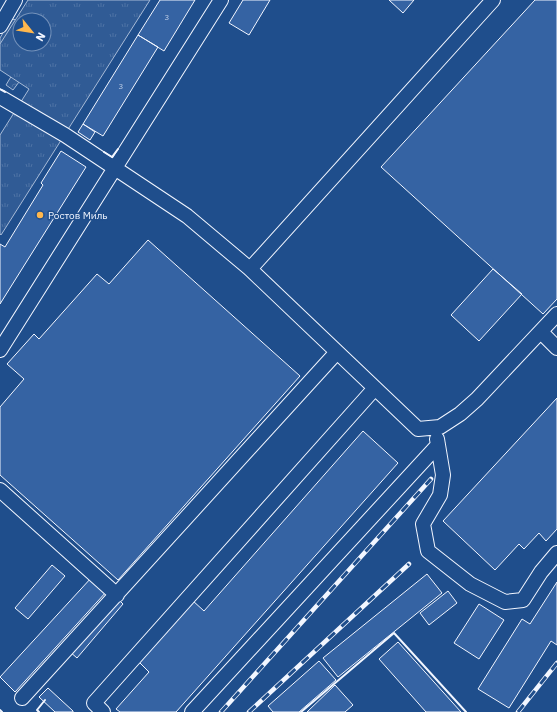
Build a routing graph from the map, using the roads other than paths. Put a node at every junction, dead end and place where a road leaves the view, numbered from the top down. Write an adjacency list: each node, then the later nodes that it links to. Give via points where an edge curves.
1 (221, 0): 6 (street)
2 (493, 0): 7 (street)
3 (12, 1): 4 (street)
4 (0, 26)
5 (0, 97): 6 (street)
6 (114, 167): 7 (street, via 187,216); 11 (street)
7 (250, 269): 12 (street)
8 (557, 314): 9 (street)
9 (540, 332): 10 (street); 14 (street, via 477,399 460,414 440,427)
10 (557, 348)
11 (0, 350)
12 (337, 352): 13 (street); 18 (street)
13 (375, 388): 14 (street, via 418,429); 20 (street, via 94,703)
14 (435, 427): 15 (street)
15 (438, 445): 17 (street, via 443,476 440,495 423,524 428,551 470,584 504,602 523,600); 21 (street)
16 (0, 490): 18 (street)
17 (557, 553)
18 (117, 595): 19 (street)
19 (22, 698)
20 (103, 712)
21 (192, 712)

